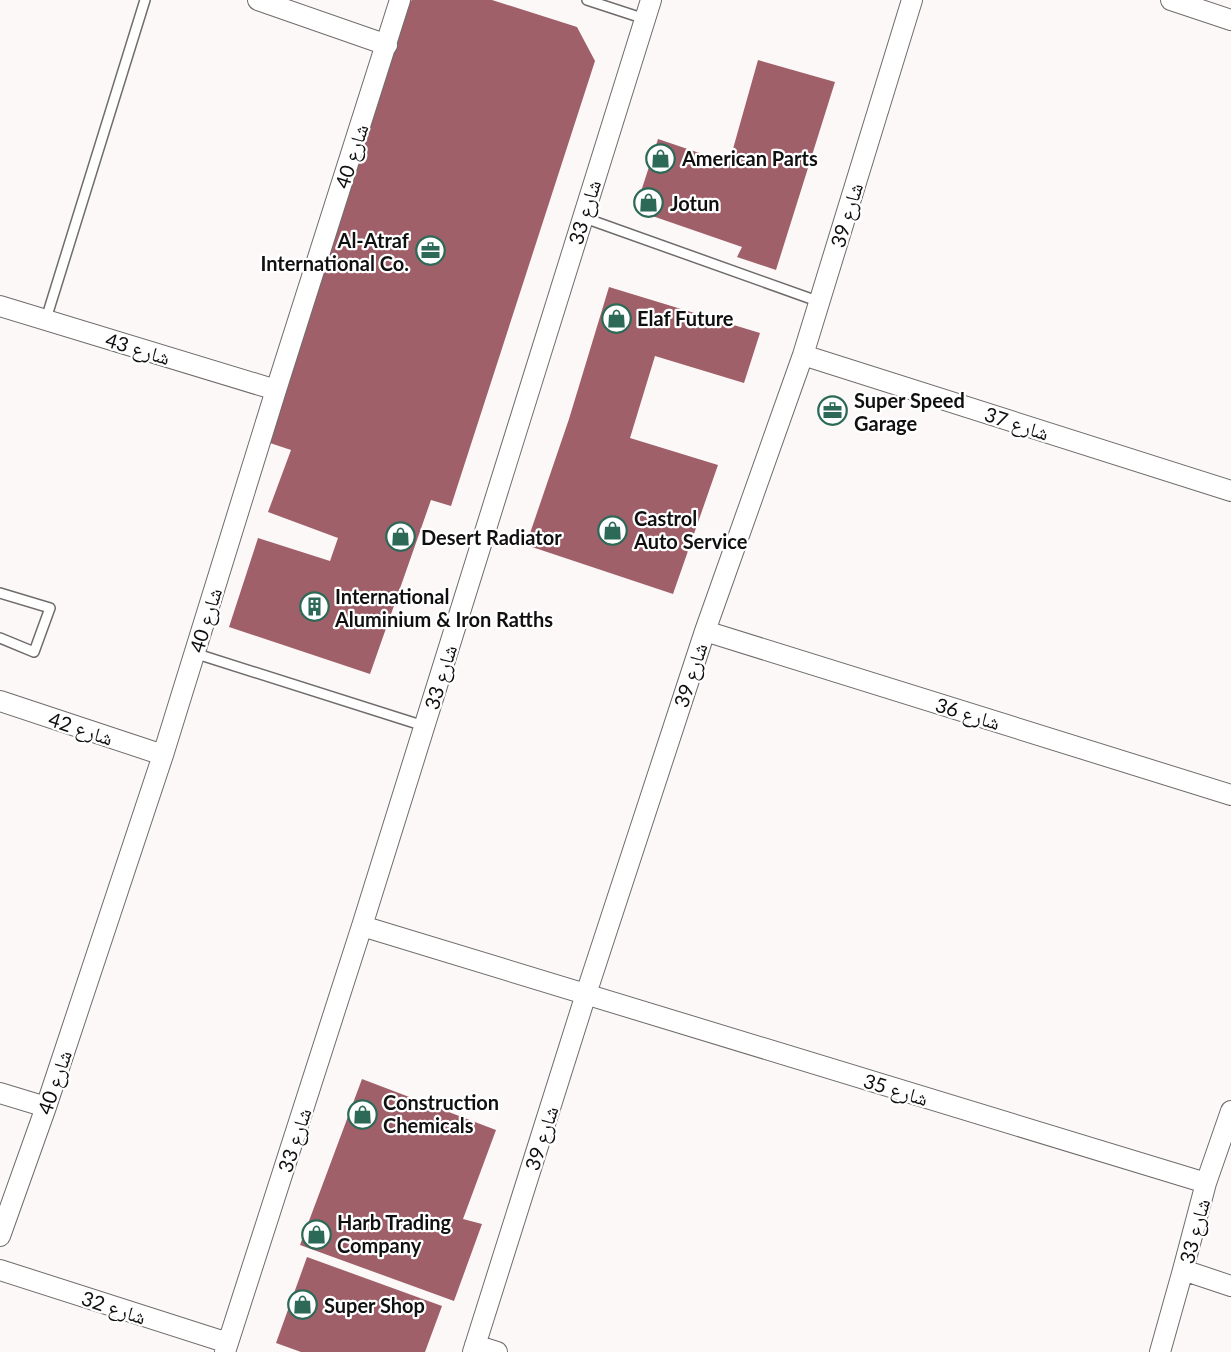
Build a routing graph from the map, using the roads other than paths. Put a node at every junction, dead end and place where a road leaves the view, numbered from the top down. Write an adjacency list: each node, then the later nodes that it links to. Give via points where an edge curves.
1 (145, 0): 14 (lane)
2 (258, 0): 10 (street)
3 (400, 0): 10 (street, شارع 40)
4 (586, 0): 8 (lane)
5 (651, 0): 8 (street, شارع 33)
6 (912, 0): 12 (street, شارع 39)
7 (1171, 0): 9 (street)
8 (645, 19): 11 (street, شارع 33)
9 (1231, 20)
10 (387, 45): 16 (street, شارع 40)
11 (582, 217): 12 (lane); 23 (street, شارع 33)
12 (820, 302): 15 (street, شارع 39)
13 (0, 306): 14 (street, شارع 43)
14 (46, 320): 16 (street, شارع 43)
15 (803, 355): 17 (street, شارع 37); 19 (street, شارع 39)
16 (276, 390): 21 (street, شارع 40)
17 (1231, 491)
18 (0, 593): 20 (lane, via 50,608 34,652)
19 (705, 632): 25 (street, شارع 36); 27 (street, شارع 39)
20 (0, 638)
21 (195, 653): 23 (lane); 24 (street, شارع 40)
22 (0, 700): 24 (street, شارع 42)
23 (424, 726): 26 (street, شارع 33)
24 (163, 755): 29 (street, شارع 40)
25 (1231, 795)
26 (362, 926): 27 (street, شارع 35); 36 (street, شارع 33)
27 (586, 994): 31 (street, شارع 35); 37 (street, شارع 39)
28 (0, 1093): 29 (street)
29 (46, 1107): 32 (street, شارع 40)
30 (1231, 1111): 31 (street, شارع 33)
31 (1206, 1183): 34 (street, شارع 33)
32 (0, 1236)
33 (0, 1270): 36 (street, 32 شارع)
34 (1183, 1270): 35 (street); 39 (street, شارع 33)
35 (1231, 1286)
36 (227, 1348)
37 (474, 1348): 38 (street)
38 (496, 1352)
39 (1160, 1352)

